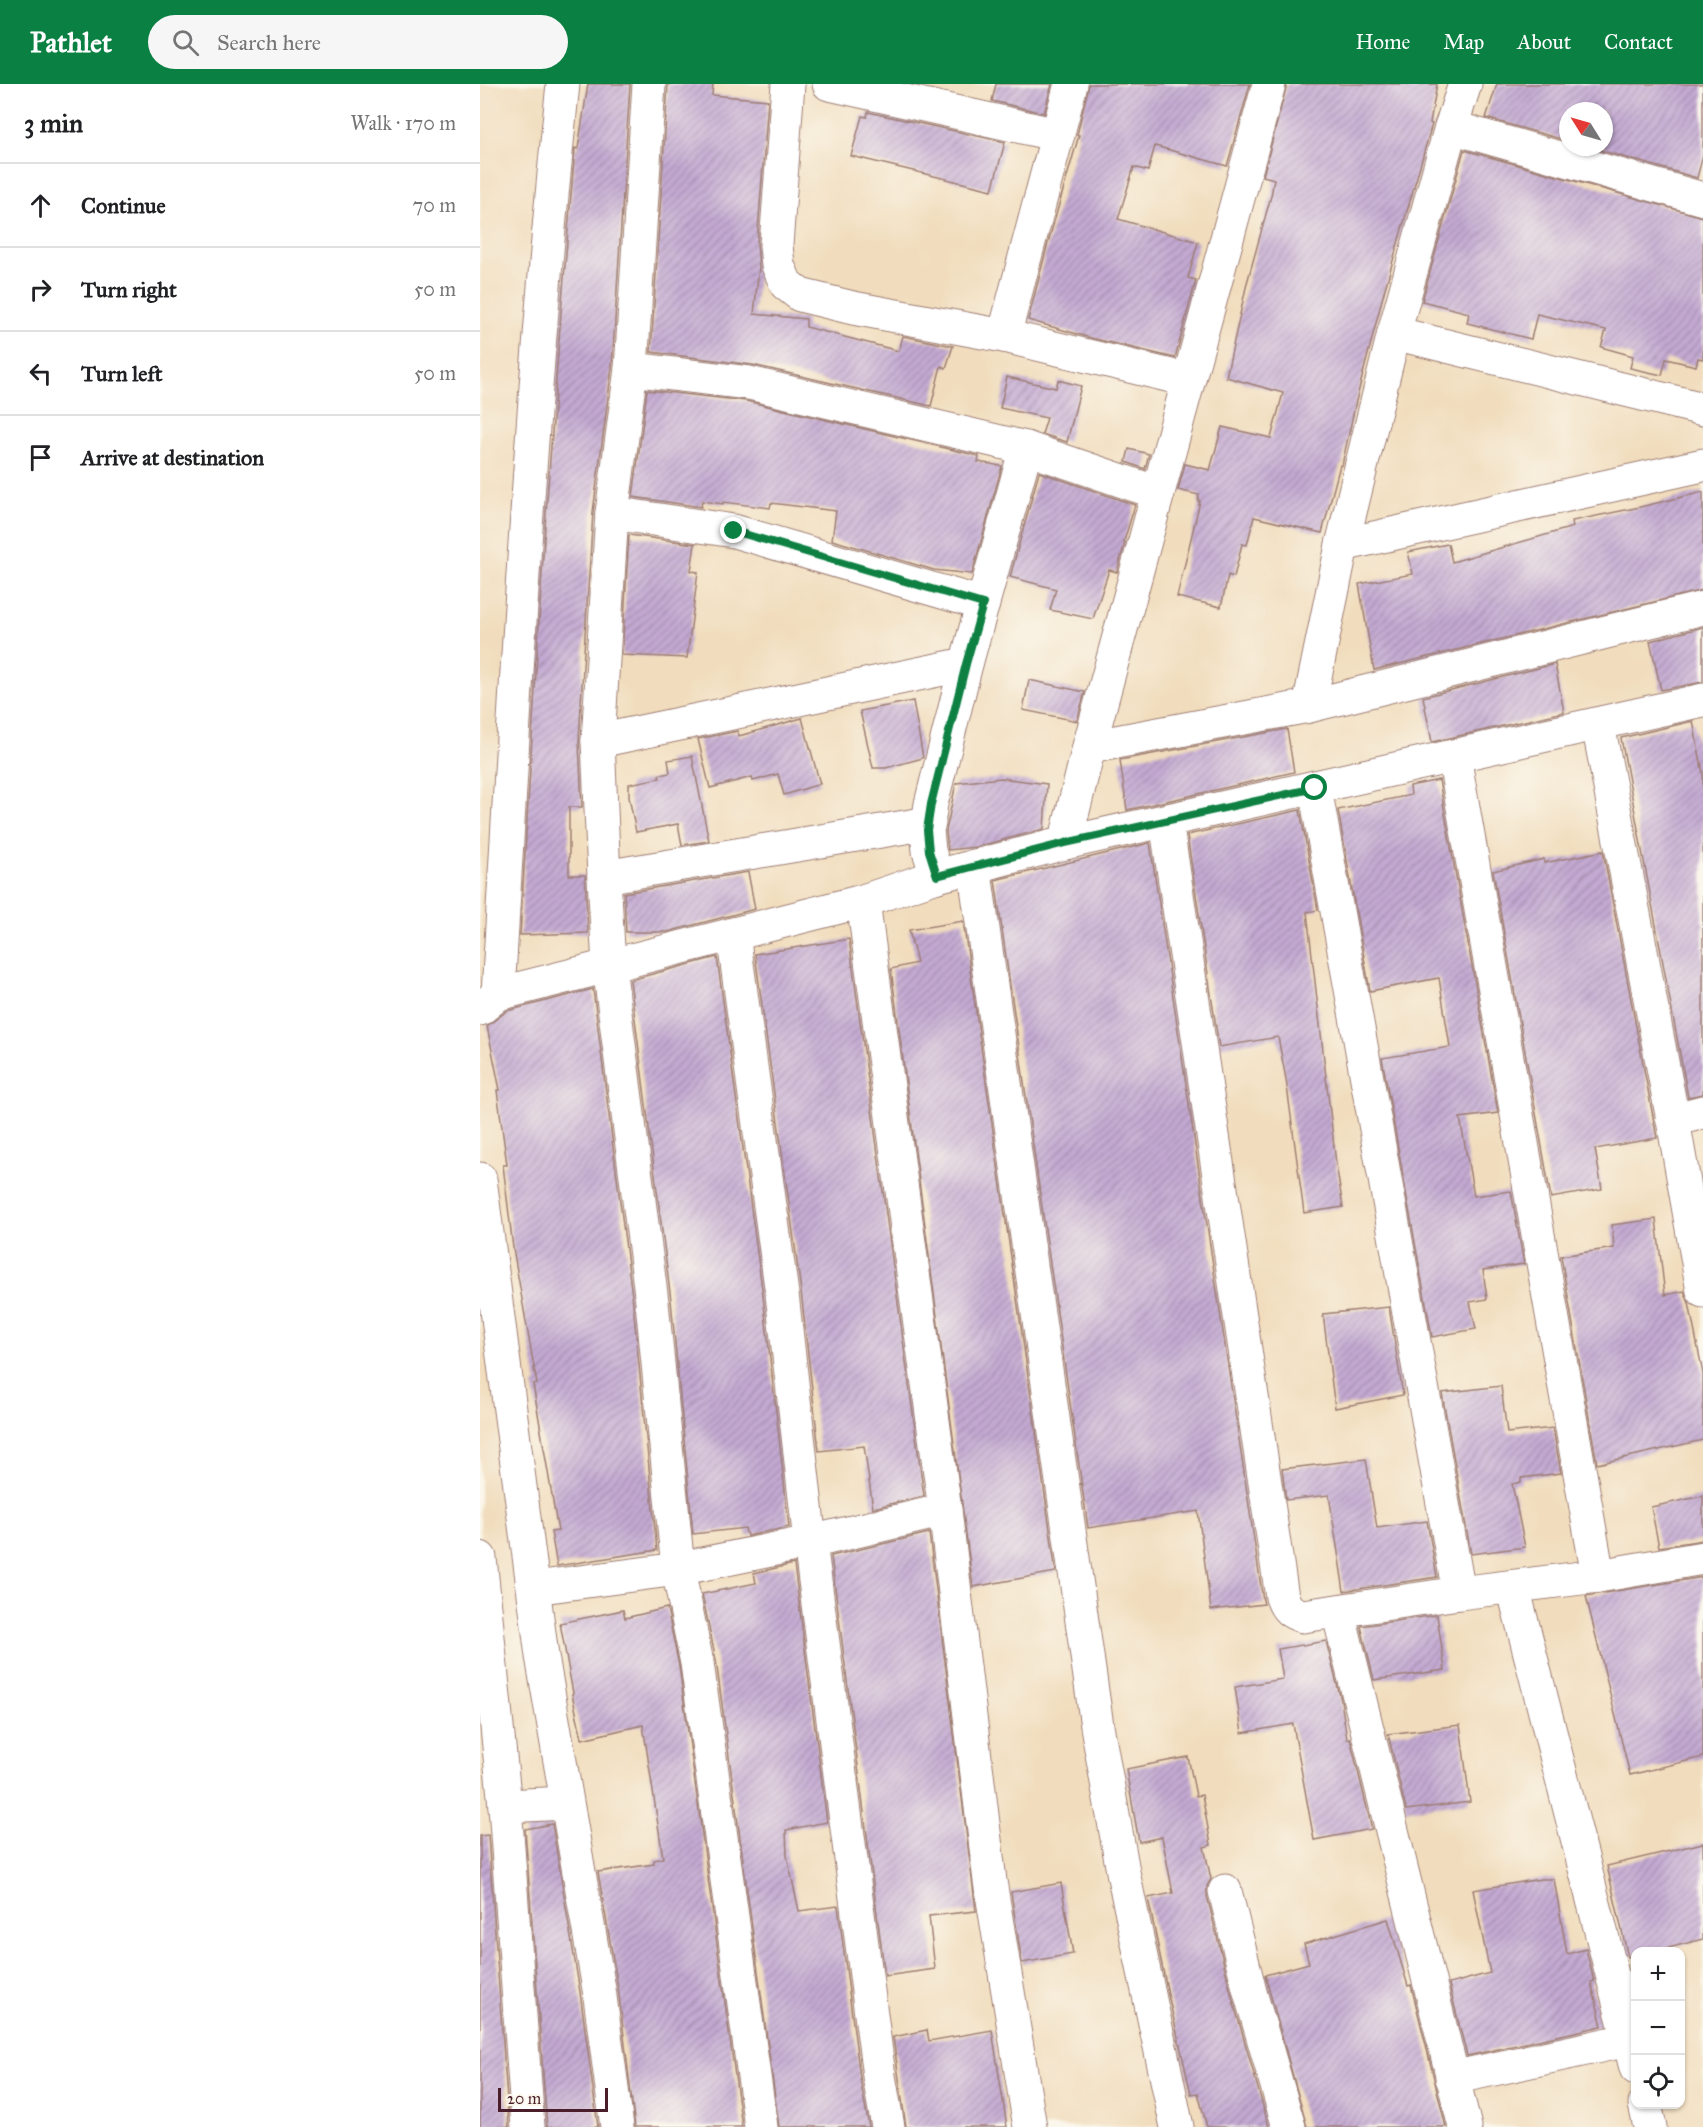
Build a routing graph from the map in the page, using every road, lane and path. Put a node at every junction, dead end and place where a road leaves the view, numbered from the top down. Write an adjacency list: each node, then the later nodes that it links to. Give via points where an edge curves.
1 (563, 84): 40 (street)
2 (649, 84): 13 (street)
3 (788, 84): 12 (street, via 776,245 778,265 786,284 800,295 853,308)
4 (829, 84): 9 (street)
5 (1071, 84): 9 (street)
6 (1269, 84): 14 (street)
7 (1465, 84): 8 (street)
8 (1451, 127): 10 (street); 11 (street)
9 (1058, 135): 12 (street)
10 (1703, 199)
11 (1394, 333): 15 (street); 20 (street)
12 (1004, 336): 14 (street)
13 (631, 369): 16 (street, via 749,383); 19 (street)
14 (1188, 380): 18 (street)
15 (1703, 409)
16 (1026, 448): 18 (street); 21 (street)
17 (1703, 465): 20 (street)
18 (1158, 493): 28 (street)
19 (612, 513): 21 (street, via 734,531); 27 (street)
20 (1342, 545): 25 (street)
21 (983, 604): 23 (street)
22 (1703, 608): 25 (street)
23 (966, 664): 27 (street); 32 (street)
24 (1703, 700): 26 (street)
25 (1309, 706): 28 (street)
26 (1598, 724): 29 (street); 41 (street)
27 (598, 741): 36 (street)
28 (1089, 747): 33 (street)
29 (1454, 756): 30 (street); 49 (street)
30 (1315, 788): 31 (street); 52 (street)
31 (1166, 821): 33 (street); 53 (street, via 1282,1597 1293,1614)
32 (928, 822): 35 (street, via 929,851); 36 (street)
33 (1065, 843): 34 (street)
34 (974, 866): 35 (street); 66 (street, via 1097,1726)
35 (937, 876): 37 (street)
36 (604, 877): 39 (street)
37 (863, 901): 38 (street); 44 (street)
38 (733, 934): 39 (street); 45 (street, via 782,1294)
39 (609, 966): 40 (street); 48 (street, via 652,1302)
40 (489, 1002)
41 (1688, 1116): 43 (street)
42 (480, 1179): 51 (street)
43 (1703, 1291)
44 (945, 1510): 45 (street); 65 (street, via 990,1881)
45 (810, 1542): 48 (street); 64 (street)
46 (480, 1558): 55 (street)
47 (1703, 1558): 49 (street)
48 (678, 1569): 51 (street); 63 (street, via 697,1663)
49 (1598, 1576): 50 (street)
50 (1513, 1587): 52 (street); 57 (street)
51 (534, 1588): 54 (street)
52 (1459, 1593): 53 (street)
53 (1338, 1611): 59 (street)
54 (566, 1803): 55 (street); 62 (street, via 599,1989)
55 (505, 1806): 61 (street)
56 (1225, 1891): 67 (street)
57 (1631, 2050)
58 (1631, 2054): 59 (street)
59 (1452, 2078): 68 (street)
60 (1646, 2109): 69 (street)
61 (528, 2127)
62 (617, 2127)
63 (761, 2127)
64 (888, 2127)
65 (1030, 2127)
66 (1177, 2127)
67 (1289, 2127)
68 (1464, 2127)
69 (1650, 2127)

